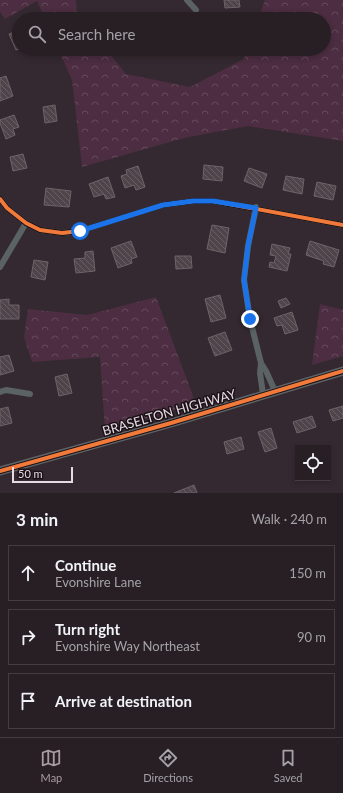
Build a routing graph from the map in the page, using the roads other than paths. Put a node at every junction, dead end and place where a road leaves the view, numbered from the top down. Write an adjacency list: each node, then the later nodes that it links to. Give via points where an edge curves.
1 (187, 0): 2 (street)
2 (196, 10)
3 (0, 199): 5 (street, via 6,208)
4 (256, 208): 5 (street, via 213,201 193,201 163,205 80,231 62,233 40,230); 6 (street); 8 (street, via 244,280)
5 (26, 223): 7 (street)
6 (343, 225)
7 (0, 267)
8 (261, 363): 10 (street); 13 (street)
9 (343, 370): 10 (main road, BRASELTON HIGHWAY)
10 (275, 391): 13 (main road, BRASELTON HIGHWAY)
11 (0, 392): 12 (street, via 6,390)
12 (30, 394)
13 (263, 394): 14 (main road, BRASELTON HIGHWAY)
14 (0, 471)

